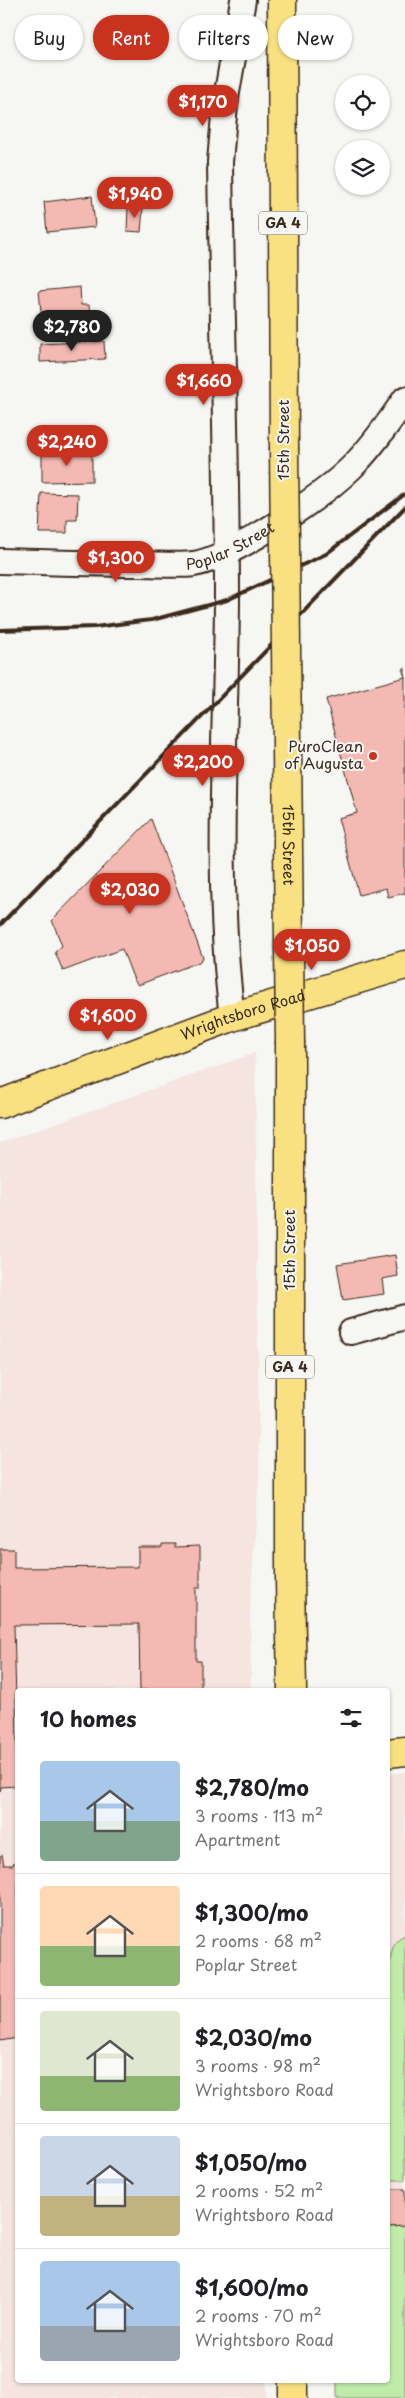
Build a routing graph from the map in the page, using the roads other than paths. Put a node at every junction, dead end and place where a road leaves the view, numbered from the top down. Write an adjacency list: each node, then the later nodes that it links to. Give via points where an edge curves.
1 (243, 0): 4 (street, via 225,104 220,162)
2 (282, 0): 11 (main road, 15th Street / GA 4, bridge)
3 (405, 399): 4 (street, Poplar Street, via 352,467 327,489 250,541)
4 (226, 553): 5 (street, Poplar Street, via 194,564); 7 (street, via 222,810 225,964)
5 (0, 560)
6 (405, 965): 7 (main road, Wrightsboro Road)
7 (232, 1018): 8 (main road, Wrightsboro Road)
8 (0, 1104)
9 (405, 1317): 10 (street)
10 (351, 1332)
11 (292, 1688)
12 (405, 1751): 13 (main road)
13 (390, 1753)
14 (293, 2383): 15 (main road)
15 (293, 2398)

